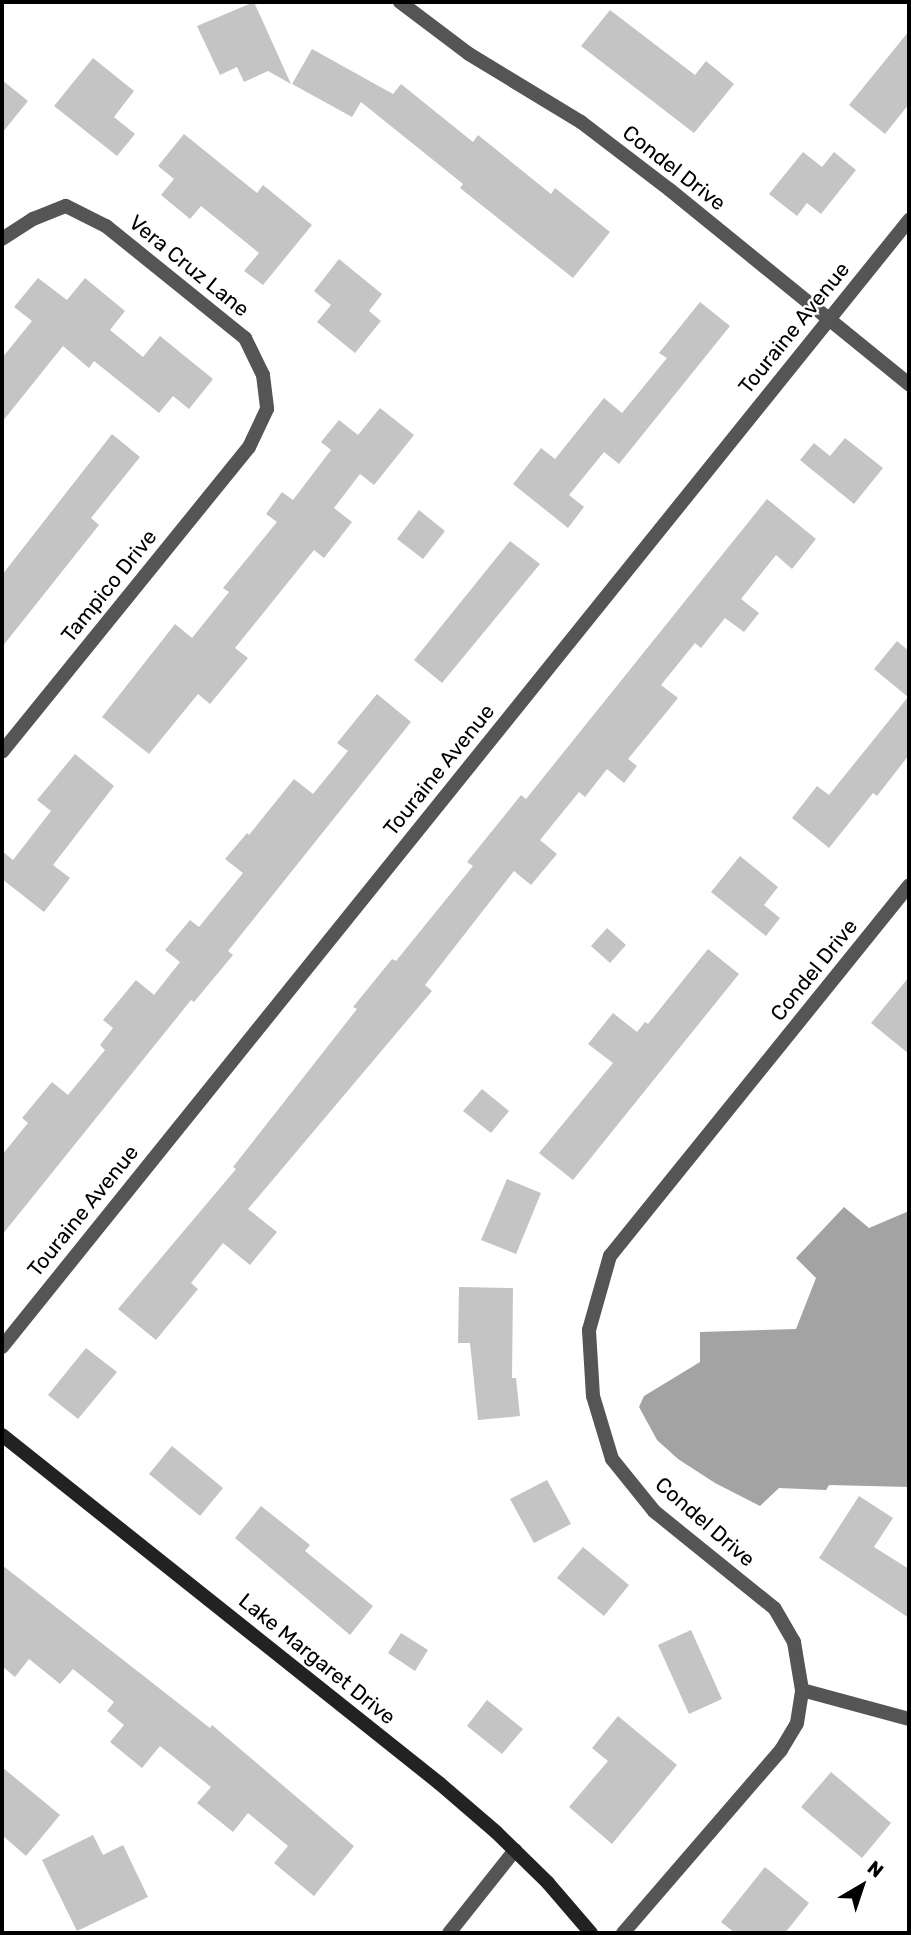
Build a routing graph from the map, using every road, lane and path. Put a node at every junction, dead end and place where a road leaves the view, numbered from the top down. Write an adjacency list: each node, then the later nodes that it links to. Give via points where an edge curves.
1 (400, 2): 4 (street, Condel Drive, via 469,54 581,122)
2 (909, 220): 4 (street, Touraine Avenue)
3 (2, 239): 6 (street, Vera Cruz Lane, via 33,219 66,206 106,226 245,338 263,375 267,409)
4 (827, 320): 5 (street, Condel Drive); 9 (street, Touraine Avenue)
5 (909, 384)
6 (249, 447): 7 (street, Tampico Drive)
7 (2, 752)
8 (909, 886): 11 (street, Condel Drive, via 610,1255 589,1330 593,1396 612,1459 654,1511 774,1608 794,1642)
9 (2, 1347)
10 (2, 1435): 13 (street, Lake Margaret Drive, via 439,1783)
11 (802, 1690): 12 (street); 16 (street, Condel Drive, via 797,1723 781,1750)
12 (909, 1719)
13 (515, 1850): 14 (street); 15 (street, Lake Margaret Drive)
14 (449, 1933)
15 (591, 1933)
16 (623, 1933)

